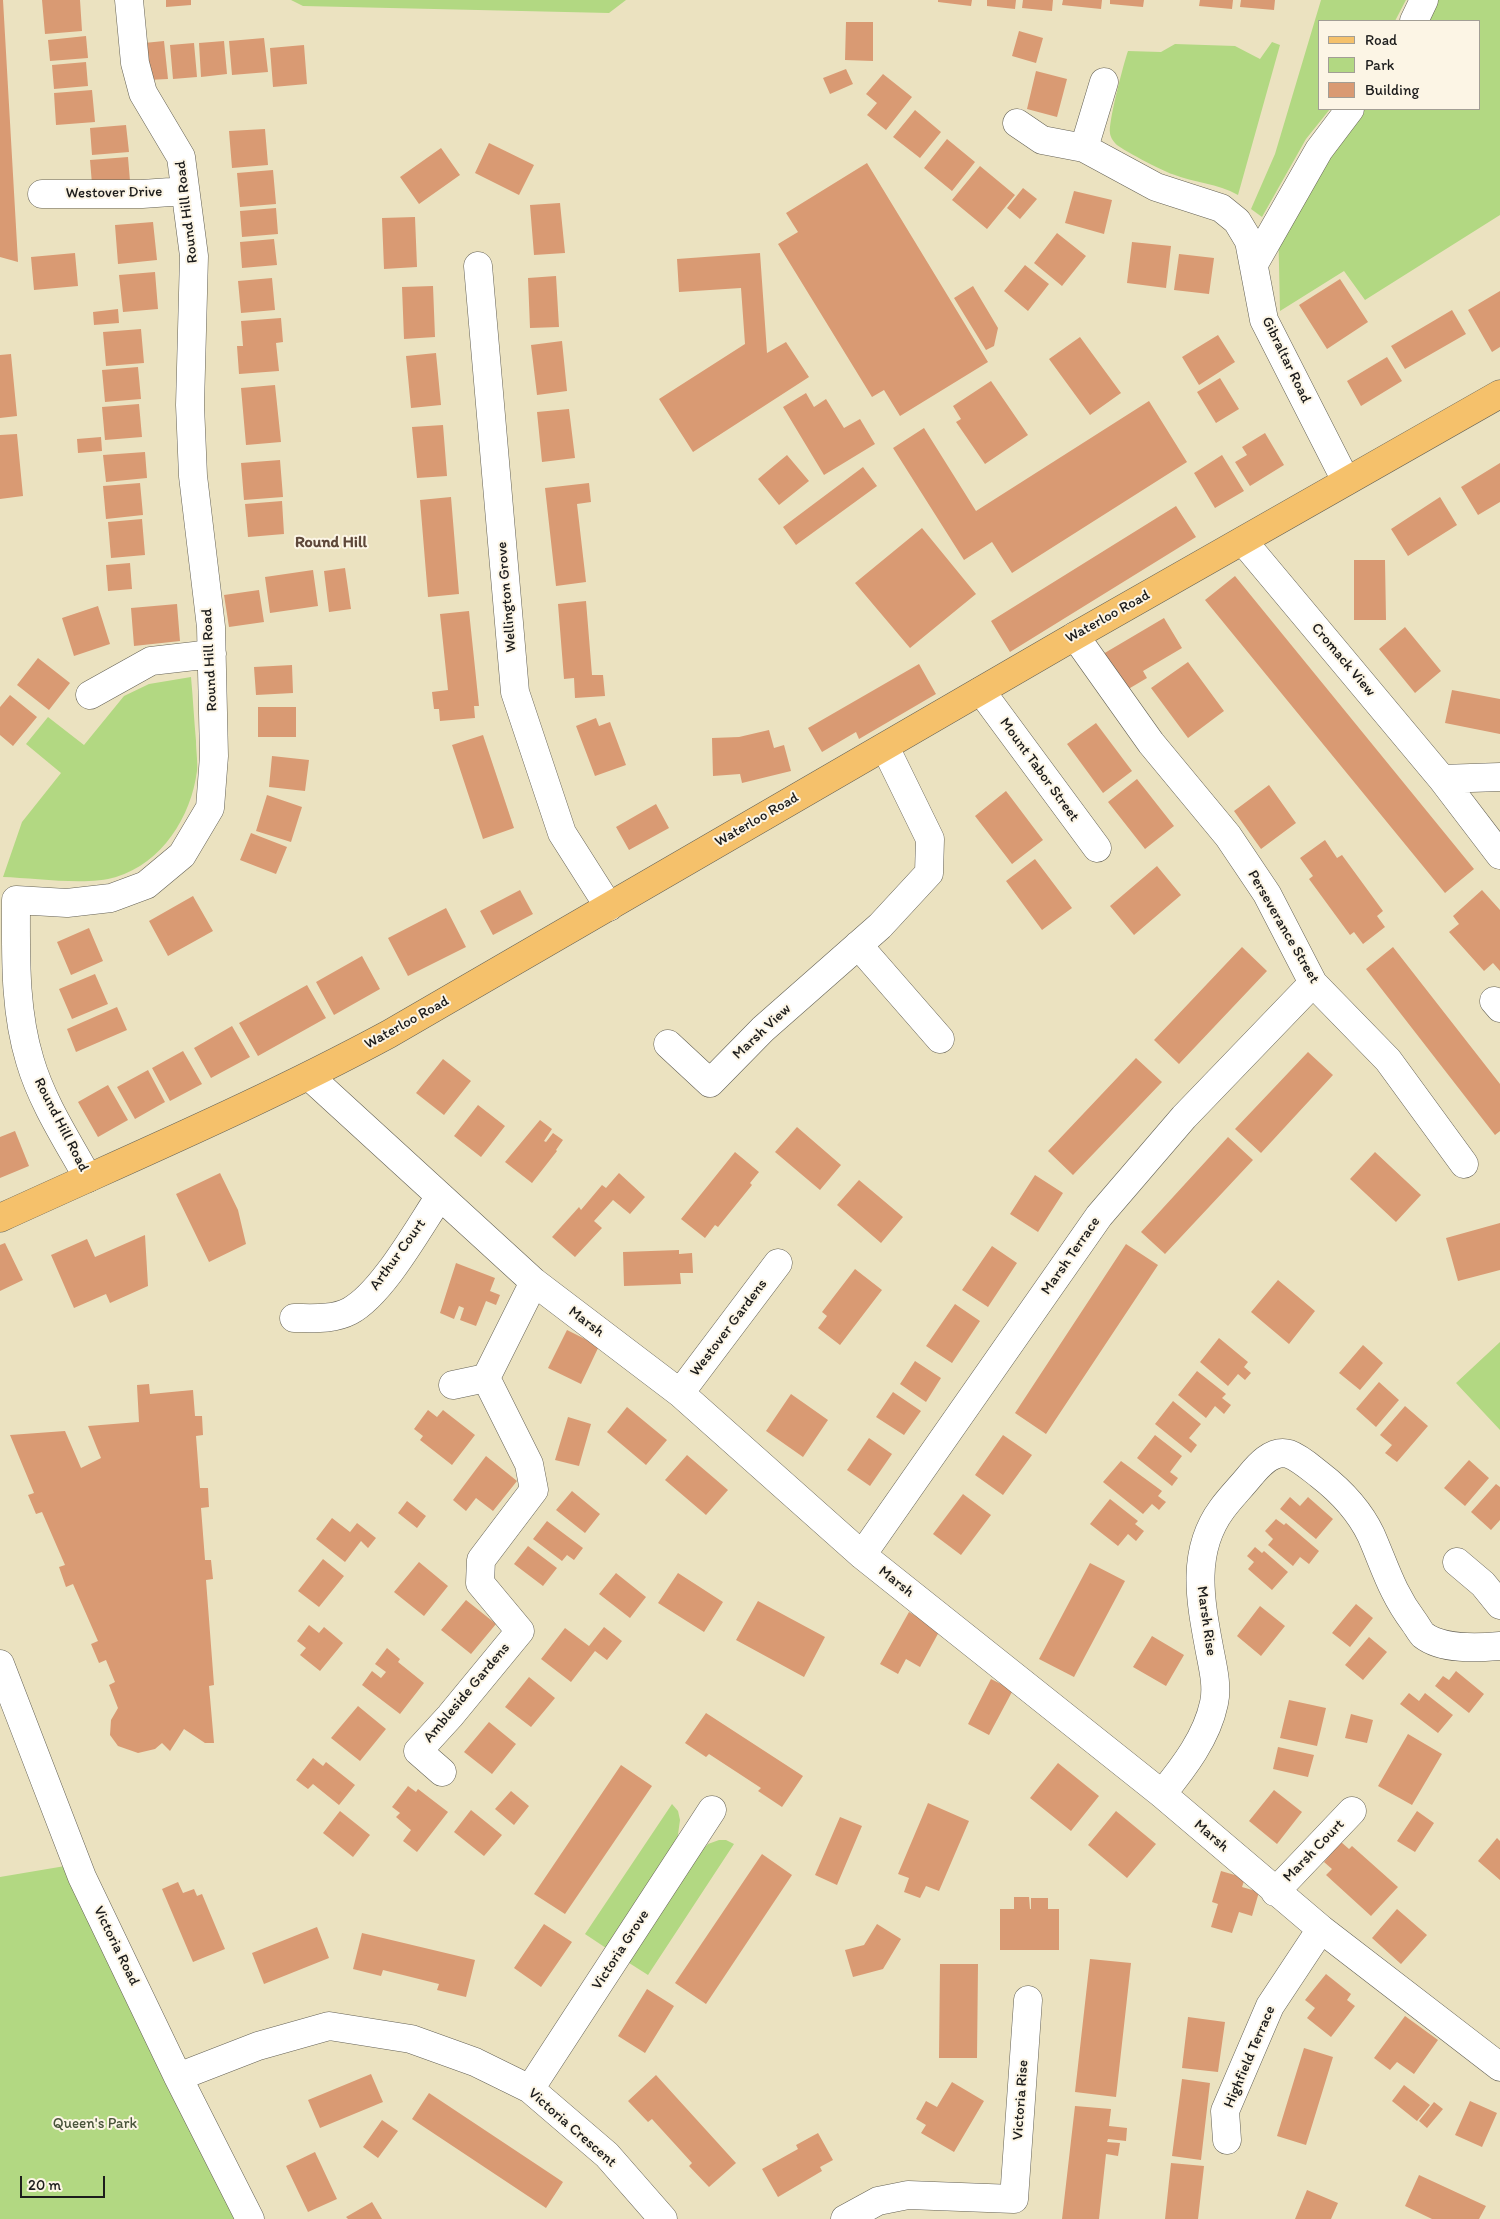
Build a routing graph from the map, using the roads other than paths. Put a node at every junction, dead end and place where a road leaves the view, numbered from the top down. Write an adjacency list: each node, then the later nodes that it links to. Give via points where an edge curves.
1 (130, 0): 8 (street, Round Hill Road, via 135,62 143,93 181,157)
2 (1424, 0): 3 (street)
3 (1414, 20)
4 (1104, 82): 7 (street)
5 (1349, 110): 10 (street, via 1319,150)
6 (1016, 123): 7 (street, via 1042,140)
7 (1084, 148): 10 (street, Gibraltar Road, via 1156,187 1222,208 1237,221 1249,241)
8 (185, 191): 9 (street, Westover Drive); 16 (street, Round Hill Road, via 194,256 190,405 193,476)
9 (42, 194)
10 (1254, 264): 13 (street, Gibraltar Road, via 1264,320)
11 (478, 266): 25 (street, Wellington Grove, via 515,692 562,833)
12 (1500, 394): 13 (main road, Waterloo Road)
13 (1346, 481): 14 (main road, Waterloo Road)
14 (1243, 541): 15 (main road, Waterloo Road); 21 (street, Cromack View)
15 (1075, 636): 17 (main road, Waterloo Road); 27 (street, Perseverance Street, via 1151,743 1228,836 1268,894)
16 (212, 654): 18 (street, via 151,661); 24 (street, Round Hill Road, via 214,756 210,808 182,855 146,885 111,898 67,903)
17 (981, 691): 19 (main road, Waterloo Road); 22 (street, Mount Tabor Street)
18 (90, 695)
19 (885, 747): 25 (main road, Waterloo Road); 26 (street, Marsh View, via 930,839 929,873)
20 (1500, 777): 21 (street)
21 (1442, 779): 23 (street, Cromack View)
22 (1097, 848)
23 (1500, 854)
24 (8, 899): 32 (street, Round Hill Road, via 20,1012 30,1061 46,1101)
25 (609, 907): 30 (main road, Waterloo Road)
26 (858, 945): 28 (street); 29 (street, Marsh View, via 763,1029 710,1083)
27 (1312, 983): 31 (street, Perseverance Street, via 1388,1060); 41 (street, Marsh Terrace, via 1184,1116 1099,1216)
28 (940, 1039)
29 (668, 1044)
30 (310, 1077): 32 (main road, Waterloo Road); 33 (street, Marsh)
31 (1464, 1164)
32 (88, 1178): 34 (main road, Waterloo Road)
33 (440, 1196): 36 (street, Marsh); 37 (street, Arthur Court, via 404,1251 368,1296 350,1311 327,1318)
34 (0, 1218)
35 (778, 1263): 40 (street, Westover Gardens)
36 (534, 1282): 38 (street); 40 (street, Marsh)
37 (294, 1318)
38 (486, 1378): 39 (street); 46 (street, Ambleside Gardens, via 529,1464 534,1490 481,1560 480,1583 520,1631 418,1751)
39 (453, 1385)
40 (680, 1393): 41 (street, Marsh)
41 (862, 1555): 47 (street, Marsh)
42 (1457, 1562): 43 (street, via 1483,1584)
43 (1500, 1605)
44 (1500, 1646): 47 (street, Marsh Rise, via 1459,1647 1423,1634 1396,1595 1370,1534 1353,1504 1300,1460 1288,1454 1276,1454 1265,1460 1221,1510 1210,1529 1199,1570 1215,1701 1198,1744)
45 (0, 1664): 54 (street, Victoria Road, via 82,1877)
46 (442, 1772)
47 (1162, 1794): 50 (street, Marsh)
48 (712, 1810): 55 (street, Victoria Grove)
49 (1352, 1811): 50 (street, Marsh Court)
50 (1275, 1892): 51 (street, Marsh)
51 (1322, 1929): 53 (street, Marsh); 56 (street, Highfield Terrace, via 1270,2006 1225,2110)
52 (1028, 2000): 57 (street, Victoria Rise)
53 (1500, 2067)
54 (178, 2077): 55 (street, Victoria Crescent, via 258,2046 329,2026 411,2039 475,2062); 58 (street, Victoria Road)
55 (530, 2089): 59 (street, Victoria Crescent, via 606,2155)
56 (1227, 2140)
57 (1013, 2209): 60 (street, Victoria Rise, via 908,2195 878,2201)
58 (250, 2219)
59 (664, 2219)
60 (845, 2219)

